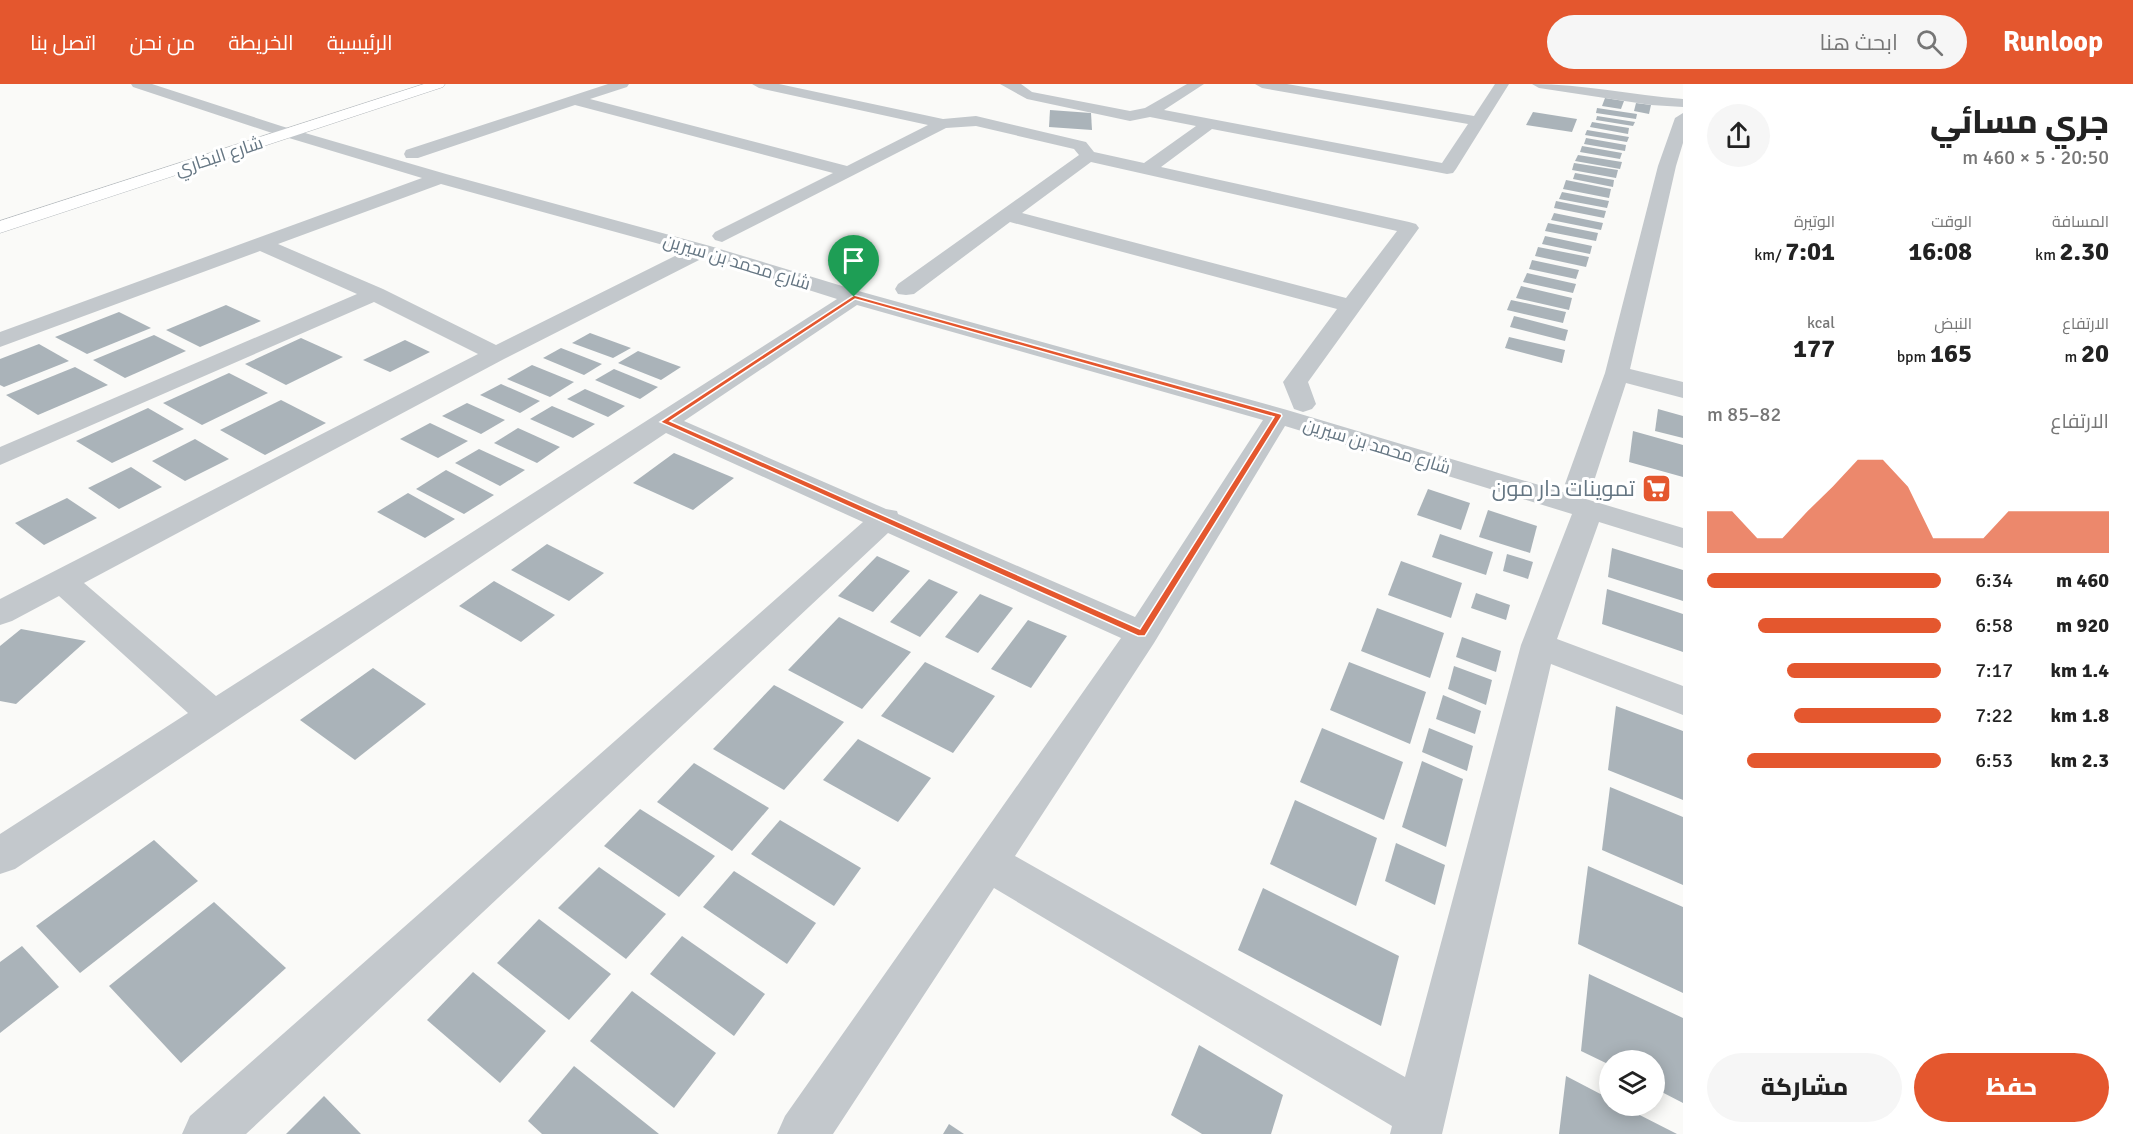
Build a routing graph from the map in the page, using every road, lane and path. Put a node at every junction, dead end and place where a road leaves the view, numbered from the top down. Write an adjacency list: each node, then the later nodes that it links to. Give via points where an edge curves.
1 (138, 84): 19 (street, شارع محمد بن سيرين)
2 (415, 84): 19 (main road, شارع البخاري)
3 (438, 84): 19 (main road, شارع البخاري)
4 (622, 84): 13 (street)
5 (759, 84): 20 (street)
6 (1011, 84): 12 (street)
7 (1197, 84): 15 (street)
8 (1262, 84): 17 (street)
9 (1502, 84): 17 (street)
10 (1539, 84): 14 (street)
11 (1577, 84): 14 (street)
12 (1028, 95): 15 (street, via 1130,116); 16 (street)
13 (575, 100): 22 (street); 25 (street)
14 (1683, 102)
15 (1150, 112): 18 (street)
16 (976, 121): 20 (street); 23 (street, via 1080,145)
17 (1478, 121): 18 (street, via 1447,169)
18 (1210, 123): 24 (street)
19 (294, 124): 22 (street, شارع محمد بن سيرين); 26 (street, شارع محمد بن سيرين); 28 (main road, شارع البخاري); 29 (main road, شارع البخاري)
20 (943, 124): 25 (street)
21 (1681, 127): 39 (street, via 1666,166)
22 (411, 154): 30 (street, شارع محمد بن سيرين)
23 (1088, 156): 24 (street); 27 (street)
24 (1147, 169): 36 (street, via 1409,228)
25 (850, 172): 30 (street)
26 (440, 178): 30 (street, شارع محمد بن سيرين); 31 (street)
27 (1007, 215): 34 (street); 36 (street)
28 (0, 216)
29 (0, 227)
30 (712, 243): 33 (street, شارع محمد بن سيرين); 38 (street)
31 (260, 244): 35 (street); 37 (street)
32 (883, 283): 34 (street, شارع محمد بن سيرين)
33 (851, 285): 41 (street, شارع محمد بن سيرين); 42 (street)
34 (906, 290): 41 (street, شارع محمد بن سيرين)
35 (375, 294): 38 (street); 43 (street)
36 (1351, 306): 41 (street, via 1295,382)
37 (0, 340)
38 (496, 354): 47 (street)
39 (1617, 373): 40 (street); 44 (street)
40 (1683, 390)
41 (1291, 410): 44 (street, شارع محمد بن سيرين); 49 (street)
42 (664, 422): 45 (street); 52 (street)
43 (0, 457)
44 (1589, 495): 46 (street, شارع محمد بن سيرين); 50 (street)
45 (886, 518): 49 (street); 56 (street)
46 (1683, 538)
47 (62, 581): 48 (street); 52 (street)
48 (0, 613)
49 (1142, 634): 54 (street)
50 (1538, 645): 51 (street); 55 (street)
51 (1683, 700)
52 (215, 716): 53 (street)
53 (0, 856)
54 (986, 861): 55 (street); 57 (street)
55 (1418, 1124)
56 (208, 1134)
57 (803, 1134)

